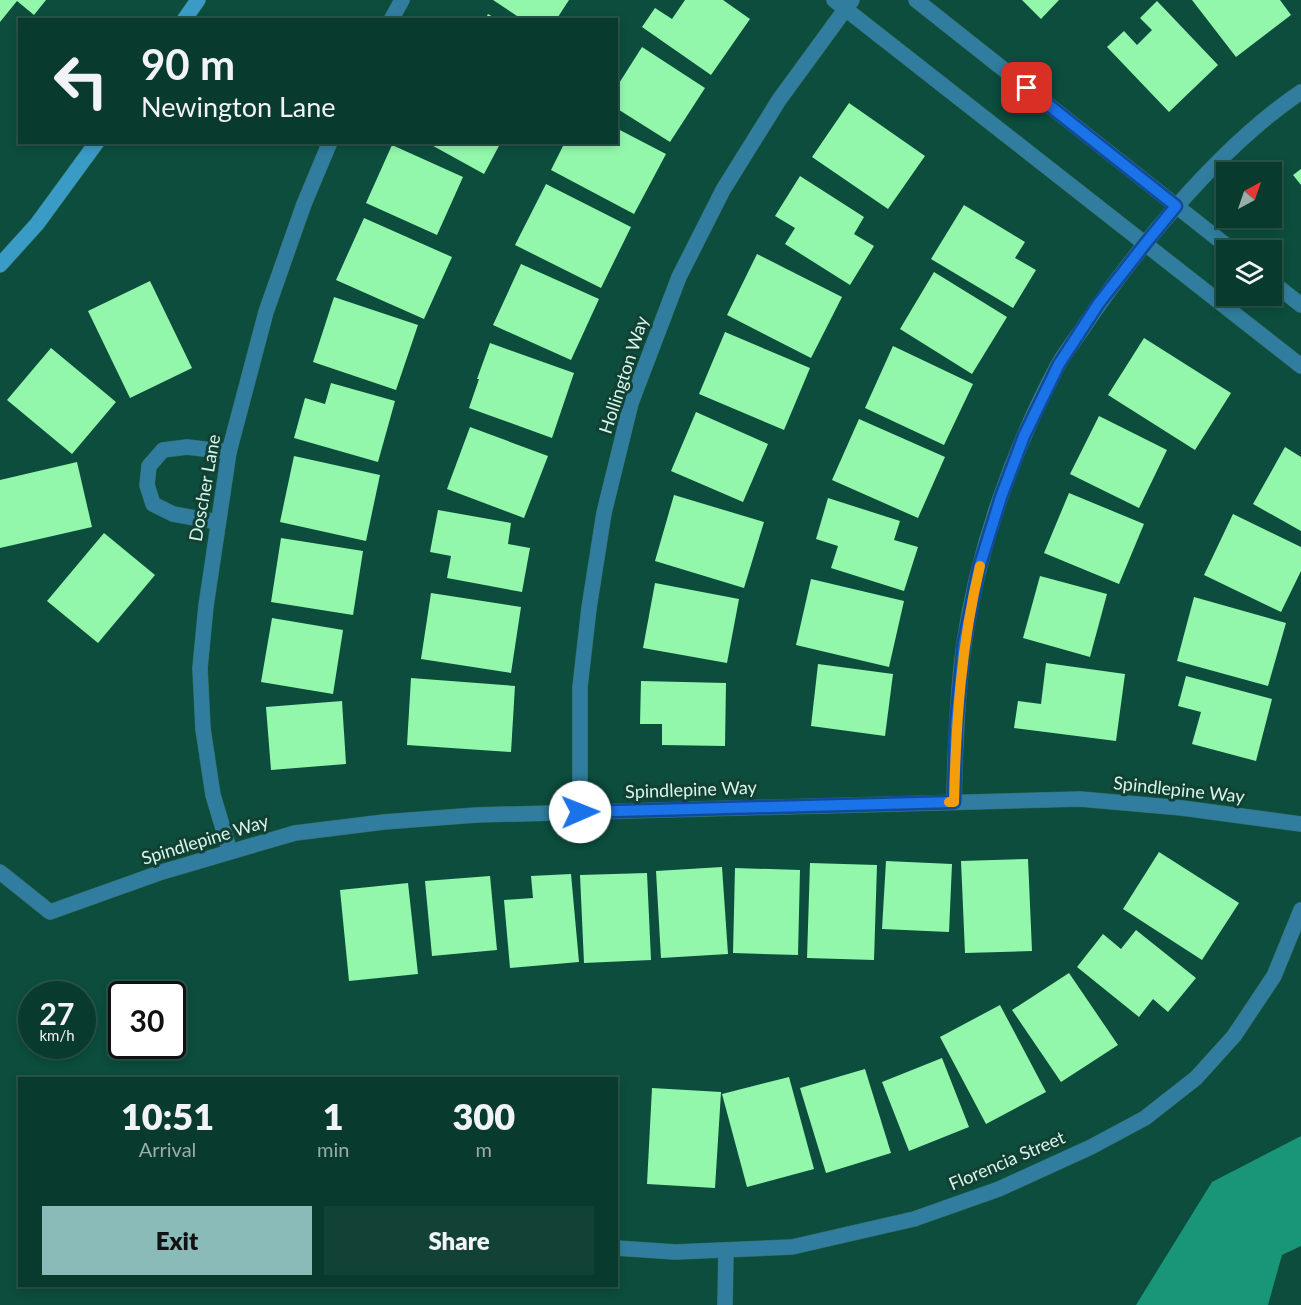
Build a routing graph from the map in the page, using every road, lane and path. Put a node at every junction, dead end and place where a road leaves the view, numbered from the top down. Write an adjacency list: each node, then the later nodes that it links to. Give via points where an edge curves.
1 (198, 0): 5 (street)
2 (402, 0): 6 (street)
3 (916, 0): 10 (street)
4 (844, 3): 12 (street); 20 (street, Hollington Way, via 723,190 679,277 632,403 604,513 589,608 580,687)
5 (185, 18)
6 (392, 18)
7 (1301, 92): 10 (street, via 1225,154)
8 (97, 144): 13 (street)
9 (329, 144): 17 (street, Doscher Lane, via 303,204 266,312)
10 (1176, 206): 11 (street); 12 (street)
11 (1219, 240)
12 (1145, 244): 16 (street); 19 (street, via 1099,303 1059,364 1024,436 1001,497 979,568 964,643)
13 (0, 266)
14 (1282, 290): 15 (street)
15 (1301, 305)
16 (1301, 366)
17 (229, 452): 18 (street, Doscher Lane); 18 (street, via 188,447 164,450 149,466 147,485 153,504 173,514)
18 (219, 522): 22 (street, Doscher Lane, via 200,668 203,729 213,795)
19 (954, 802): 20 (street, Spindlepine Way); 21 (street, Spindlepine Way, via 1080,800 1182,808)
20 (580, 812): 22 (street, Spindlepine Way, via 384,822 295,833)
21 (1301, 824)
22 (230, 852): 23 (street, Spindlepine Way, via 50,912)
23 (0, 872)
24 (1301, 910): 26 (street, Florencia Street, via 1274,976 1234,1036 1196,1077 1146,1118 999,1189 914,1219 792,1247)
25 (618, 1248): 26 (street, Florencia Street)
26 (726, 1250): 27 (street)
27 (725, 1305)

